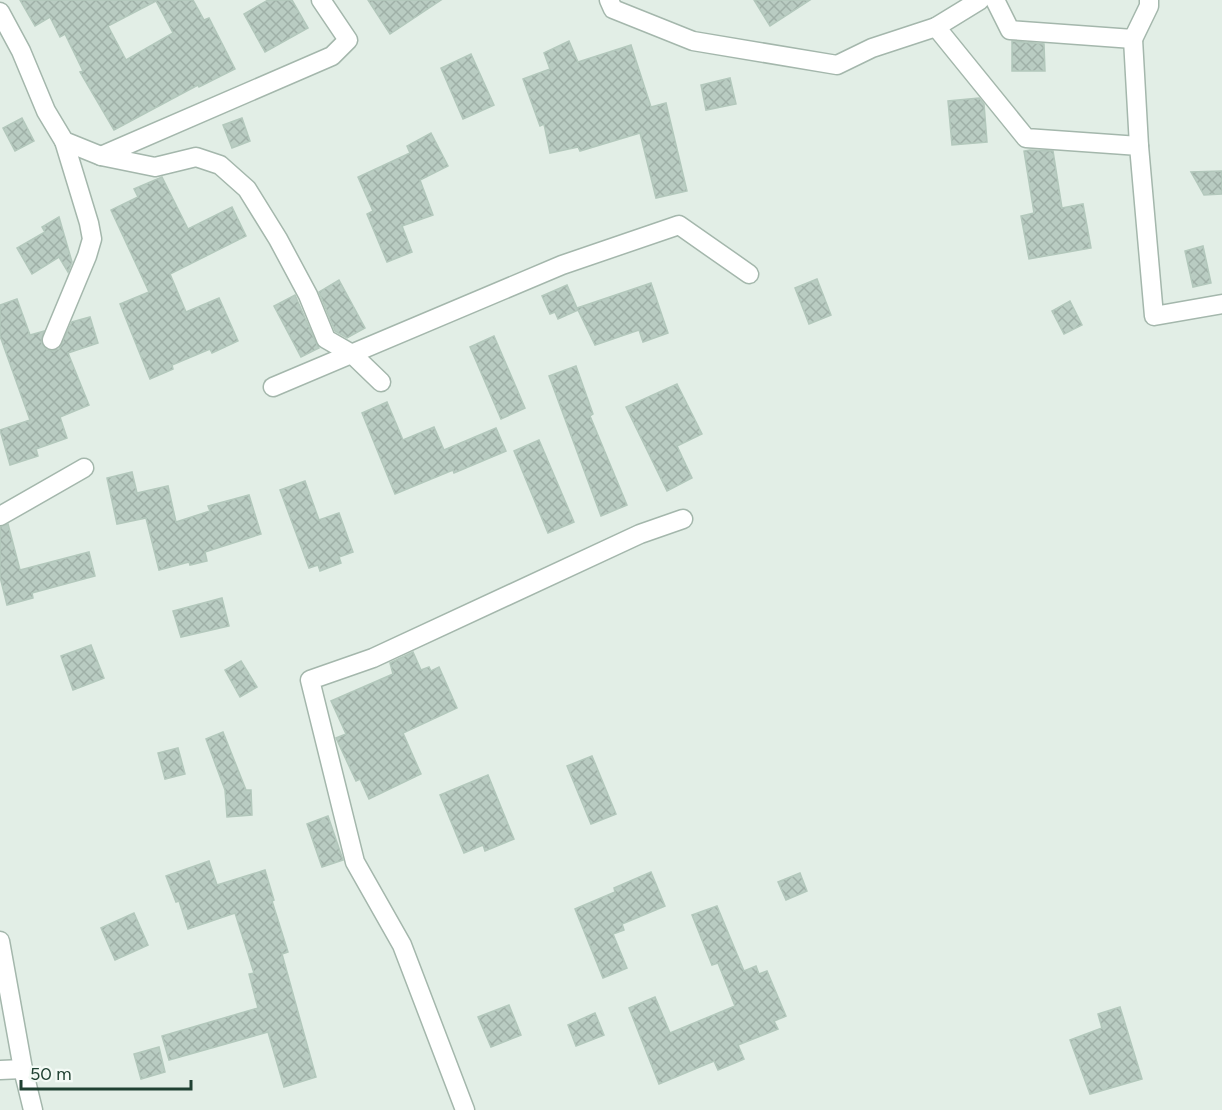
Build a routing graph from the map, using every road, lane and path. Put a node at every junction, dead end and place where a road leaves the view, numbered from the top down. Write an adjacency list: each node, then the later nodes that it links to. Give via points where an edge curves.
1 (321, 0): 11 (street, via 348,40 332,57)
2 (609, 0): 7 (street, via 613,9 693,41 837,65 872,48)
3 (980, 0): 7 (street)
4 (995, 0): 8 (street, via 1010,30)
5 (1149, 0): 8 (street)
6 (0, 12): 9 (street)
7 (936, 27): 10 (street, via 1026,138)
8 (1133, 39): 10 (street)
9 (64, 141): 11 (street); 14 (street, via 92,239)
10 (1138, 146): 13 (street, via 1154,316)
11 (101, 156): 15 (street, via 155,167 196,157 220,165 247,189 278,239 326,339)
12 (749, 274): 15 (street, via 678,225 562,265)
13 (1222, 304)
14 (52, 340)
15 (352, 354): 16 (street); 17 (street)
16 (381, 382)
17 (273, 387)
18 (84, 468): 19 (street)
19 (0, 516)
20 (683, 519): 25 (street, via 640,534 373,658 310,680 354,862 402,945)
21 (0, 941): 22 (street)
22 (23, 1069): 23 (street); 24 (street)
23 (0, 1070)
24 (33, 1110)
25 (465, 1110)

